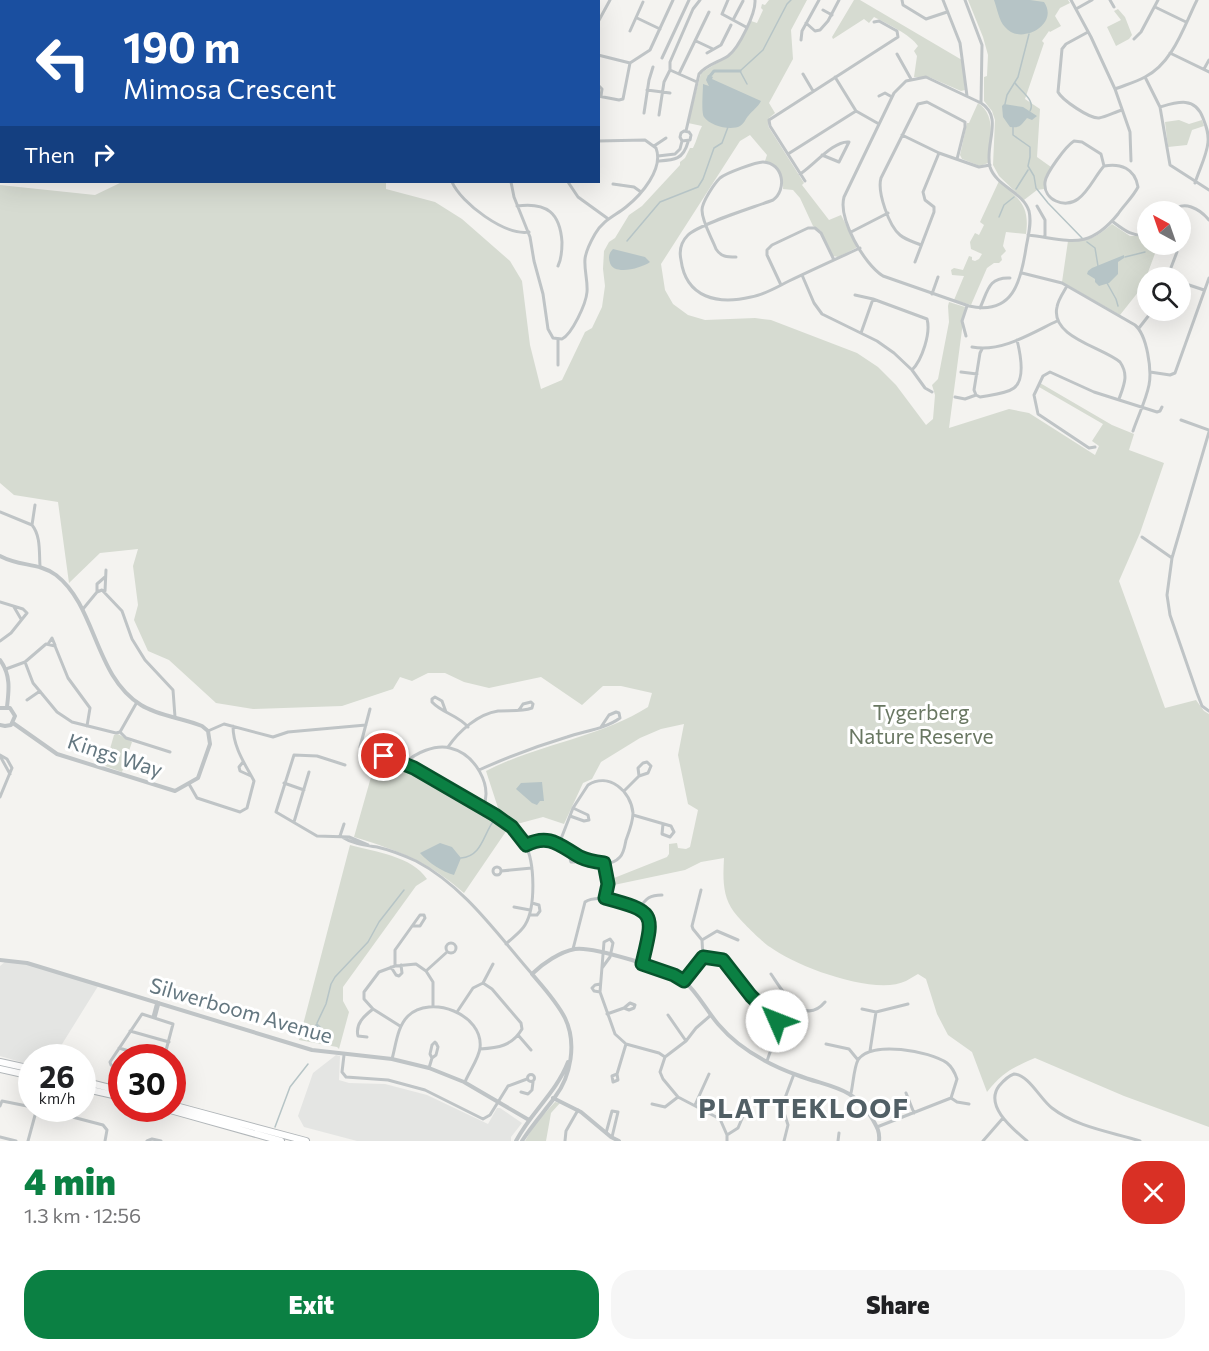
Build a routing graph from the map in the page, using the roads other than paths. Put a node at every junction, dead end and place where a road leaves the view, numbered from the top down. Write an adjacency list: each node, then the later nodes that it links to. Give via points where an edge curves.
1 (610, 0): 26 (street)
2 (673, 0): 36 (street)
3 (689, 0): 47 (street)
4 (700, 0): 52 (street, via 671,58)
5 (728, 0): 30 (street, via 722,13)
6 (755, 0): 35 (street)
7 (819, 0): 33 (street)
8 (839, 0): 27 (street)
9 (902, 0): 25 (street, via 903,5 926,19)
10 (943, 0): 25 (street)
11 (965, 0): 64 (street, via 982,45)
12 (1071, 0): 21 (street)
13 (1092, 0): 21 (street)
14 (1110, 0): 20 (street)
15 (1158, 0): 19 (street)
16 (1197, 0): 32 (street)
17 (743, 1): 30 (street)
18 (643, 2): 28 (street)
19 (1155, 6): 32 (street); 39 (street)
20 (1114, 7)
21 (1076, 9): 38 (street)
22 (823, 10): 27 (street)
23 (600, 11): 26 (street)
24 (709, 12): 40 (street)
25 (947, 12): 69 (street, via 960,44)
26 (604, 14): 29 (street)
27 (832, 15): 33 (street, via 818,31)
28 (636, 18): 36 (street); 37 (street)
29 (600, 19)
30 (733, 20): 35 (street)
31 (874, 22): 56 (street, via 897,31 898,37)
32 (1186, 22): 44 (street)
33 (806, 23): 41 (street)
34 (731, 25): 42 (street, via 722,44)
35 (746, 27): 59 (street, via 732,53 703,69)
36 (660, 29): 49 (street, via 649,52)
37 (630, 31)
38 (1088, 32): 60 (street); 72 (street, via 1062,49 1058,92 1093,117)
39 (1134, 39)
40 (696, 40): 42 (street); 54 (street)
41 (801, 40)
42 (714, 49): 43 (street)
43 (707, 53)
44 (1170, 53): 51 (street); 57 (street)
45 (897, 54): 58 (street)
46 (600, 56): 49 (street)
47 (662, 58)
48 (1209, 60): 51 (street)
49 (630, 63): 66 (street, via 623,99)
50 (653, 67): 61 (street)
51 (1204, 69): 53 (street)
52 (670, 70): 54 (street); 63 (street)
53 (1209, 72)
54 (679, 74): 59 (street)
55 (803, 74): 62 (street)
56 (835, 77): 62 (street); 73 (street)
57 (1145, 77): 60 (street); 71 (street)
58 (911, 79): 68 (street); 69 (street, via 933,79)
59 (697, 82): 77 (street)
60 (1115, 89): 72 (street)
61 (647, 90): 63 (street); 74 (street)
62 (813, 91): 85 (street, via 769,120)
63 (662, 92): 65 (street); 75 (street)
64 (981, 92): 69 (street); 70 (street)
65 (670, 93)
66 (600, 96)
67 (879, 96): 68 (street, via 885,93)
68 (892, 97): 76 (street)
69 (969, 97): 70 (street)
70 (981, 102): 90 (street, via 992,119)
71 (1160, 107): 97 (street, via 1169,164); 97 (street, via 1182,101 1201,112 1208,139)
72 (1122, 110): 89 (street, via 1131,136)
73 (856, 111): 76 (street); 85 (street)
74 (644, 113)
75 (659, 115)
76 (879, 124): 110 (street, via 843,200 843,215)
77 (686, 130): 81 (street, via 680,135); 82 (street, via 691,135)
78 (902, 135): 84 (street); 88 (street, via 917,105 927,102 965,122); 104 (street, via 879,184)
79 (666, 138): 83 (street)
80 (600, 141): 83 (street, via 640,139)
81 (682, 141): 82 (street); 87 (street, via 675,154)
82 (688, 141): 87 (street, via 678,159)
83 (654, 146): 87 (street)
84 (939, 153): 88 (street); 114 (street, via 923,192 935,211)
85 (788, 154): 92 (street)
86 (822, 155): 86 (street, via 844,141 849,141 839,162); 92 (street)
87 (658, 159): 100 (street)
88 (957, 159): 90 (street, via 980,168)
89 (1131, 161)
90 (990, 165): 111 (street, via 995,176 1026,205 1030,217)
91 (1104, 166): 91 (street, via 1099,152 1080,141 1072,142 1047,175 1046,191 1059,202 1075,201); 107 (street, via 1119,164 1134,174 1138,184)
92 (800, 174): 93 (street)
93 (805, 181)
94 (453, 183): 109 (street, via 462,197 500,226)
95 (511, 183): 101 (street)
96 (569, 183): 105 (street, via 578,197)
97 (1195, 183): 99 (street)
98 (613, 184): 100 (street)
99 (1209, 190)
100 (641, 192): 105 (street)
101 (517, 206): 109 (street); 119 (street, via 542,208 557,218 562,248)
102 (1037, 206): 113 (street, via 1046,220)
103 (1191, 207): 106 (street)
104 (888, 213): 110 (street); 114 (street, via 898,233)
105 (608, 219): 139 (street, via 594,235 586,255 585,302 570,333)
106 (1209, 220)
107 (1112, 221): 112 (street); 113 (street, via 1084,240)
108 (707, 226): 108 (street, via 775,198 782,189 775,168 759,163 719,180 702,207); 116 (street, via 719,254); 125 (street, via 689,234 680,250 683,273 696,290 714,299 750,298)
109 (529, 232): 139 (street, via 548,332)
110 (851, 232): 115 (street)
111 (1028, 235): 113 (street); 120 (street)
112 (1137, 236)
113 (1045, 237)
114 (921, 245): 118 (street)
115 (860, 248): 117 (street); 129 (street, via 880,274)
116 (736, 257)
117 (834, 260): 121 (street); 125 (street, via 821,233 807,228 767,250)
118 (915, 262)
119 (558, 266)
120 (1022, 273): 126 (street); 133 (street, via 1006,299)
121 (802, 275): 125 (street); 137 (street, via 820,312)
122 (938, 278): 129 (street)
123 (1010, 278): 133 (street, via 993,281)
124 (1209, 278): 128 (street)
125 (781, 285)
126 (1067, 286): 134 (street, via 1057,306); 136 (street)
127 (1191, 286): 128 (street)
128 (1204, 291): 146 (street, via 1175,373)
129 (932, 294): 132 (street)
130 (855, 295): 131 (street)
131 (873, 299): 137 (street); 144 (street, via 928,320 922,357)
132 (967, 306): 133 (street); 138 (street, via 962,321)
133 (980, 308)
134 (1057, 321): 140 (street); 151 (street, via 1066,332 1120,362 1125,382)
135 (1144, 321): 136 (street)
136 (1139, 328): 146 (street)
137 (861, 333): 144 (street, via 894,353)
138 (966, 336)
139 (558, 339): 143 (street)
140 (1017, 340): 142 (street); 149 (street, via 1021,370 1016,386)
141 (972, 347): 142 (street)
142 (982, 349): 147 (street)
143 (558, 365)
144 (912, 370): 148 (street, via 924,388)
145 (960, 372): 147 (street)
146 (1149, 372): 152 (street)
147 (976, 374): 149 (street)
148 (932, 392)
149 (976, 395): 150 (street)
150 (955, 397)
151 (1119, 399): 152 (street); 157 (street, via 1094,392 1055,372 1046,373 1034,392 1039,415 1089,448)
152 (1142, 406): 153 (street, via 1158,412); 155 (street)
153 (1162, 407)
154 (1181, 420): 156 (street)
155 (1133, 431)
156 (1209, 431): 163 (street)
157 (1095, 447)
158 (35, 505): 160 (street)
159 (0, 512): 160 (street)
160 (32, 525): 164 (street, via 38,538)
161 (1142, 537): 163 (street)
162 (0, 556): 164 (street, via 17,564)
163 (1172, 558): 186 (street, via 1167,584 1170,615 1201,704)
164 (40, 567): 171 (street, via 60,579)
165 (106, 570): 166 (street)
166 (105, 576): 167 (street); 168 (street, via 97,584)
167 (105, 591): 168 (street); 188 (street, via 122,611 145,660 173,690)
168 (97, 592): 171 (street)
169 (0, 602): 170 (street)
170 (14, 607): 172 (street); 172 (street, via 27,611)
171 (83, 609): 181 (street, via 107,667)
172 (21, 619): 173 (street)
173 (0, 641)
174 (48, 644): 175 (street); 175 (street, via 53,638); 177 (street)
175 (55, 646): 192 (street, via 68,678 90,708)
176 (0, 660): 178 (street)
177 (25, 662): 178 (street); 179 (street)
178 (6, 669): 182 (street)
179 (40, 691): 180 (street); 192 (street, via 57,712)
180 (27, 700)
181 (137, 702): 188 (street); 197 (street)
182 (7, 707): 183 (street); 189 (street, via 14,713)
183 (0, 708)
184 (370, 709): 191 (street)
185 (519, 710): 194 (street, via 486,714)
186 (1209, 711)
187 (446, 712): 187 (street, via 434,704 432,699 440,699); 194 (street)
188 (175, 717): 196 (street)
189 (13, 723): 190 (street); 209 (street, Kings Way, via 57,754 174,790)
190 (0, 725)
191 (366, 725): 193 (street, via 269,736); 202 (street, via 360,750 364,756 384,756)
192 (87, 726): 197 (street, via 112,734)
193 (233, 726): 196 (street, via 221,724); 201 (street)
194 (468, 727): 198 (street)
195 (601, 727): 195 (street, via 618,719 619,713 612,713); 204 (street, via 513,754)
196 (208, 731): 209 (street, Kings Way, via 210,744 203,765 198,778)
197 (120, 732): 199 (street, via 126,738)
198 (448, 747): 202 (street, via 417,754); 204 (street)
199 (170, 752)
200 (0, 756): 212 (street, via 12,765 11,776)
201 (243, 762): 206 (street); 206 (street, via 240,771)
202 (406, 764): 213 (street)
203 (345, 765): 208 (street, via 294,754)
204 (479, 770): 213 (street, via 487,796)
205 (309, 772): 210 (street)
206 (251, 776): 209 (street, via 255,784 248,808 242,812 197,798)
207 (639, 776): 207 (street, via 639,768 647,762 650,770); 211 (street)
208 (284, 783): 210 (street); 217 (street, via 276,810)
209 (189, 784)
210 (304, 790): 217 (street)
211 (624, 791): 214 (street, via 609,781 592,783); 215 (street)
212 (0, 795)
213 (483, 808): 222 (street, via 512,827)
214 (573, 808): 216 (street); 216 (street, via 588,815 589,820)
215 (633, 815): 219 (street); 225 (street, via 622,855)
216 (570, 816): 221 (street)
217 (294, 822): 220 (street, via 317,836)
218 (344, 824): 220 (street)
219 (663, 824): 219 (street, via 674,828 670,837 662,834)
220 (341, 837): 239 (street, via 401,854 438,875 466,898)
221 (559, 844): 222 (street, via 539,840); 223 (street)
222 (526, 845): 226 (street)
223 (567, 849): 224 (street); 224 (street, via 572,862)
224 (582, 858): 225 (street)
225 (604, 863): 230 (street, via 608,884)
226 (532, 868): 227 (street); 231 (street)
227 (501, 871)
228 (701, 890): 237 (street, via 693,929)
229 (662, 895): 233 (street, via 646,898)
230 (605, 898): 233 (street); 240 (street, via 585,902)
231 (532, 903): 234 (street); 235 (street, via 539,905 540,911)
232 (514, 907): 234 (street)
233 (640, 908): 248 (street, via 650,922)
234 (531, 910): 235 (street)
235 (530, 915): 239 (street)
236 (412, 926): 236 (street, via 420,915 424,915 420,926); 251 (street, via 395,950)
237 (702, 940): 238 (street, via 717,931); 244 (street)
238 (738, 940)
239 (506, 944): 254 (street)
240 (573, 949): 242 (street); 254 (street)
241 (447, 951): 253 (street)
242 (602, 953): 243 (street); 243 (street, via 605,941 610,939); 252 (street)
243 (611, 955): 248 (street); 252 (street)
244 (703, 957): 256 (street); 274 (street, via 726,962 751,996)
245 (0, 960): 246 (street, Silwerboom Avenue)
246 (7, 961): 250 (street); 262 (street, Silwerboom Avenue, via 27,963)
247 (493, 964): 257 (street)
248 (642, 964): 256 (street)
249 (401, 965): 251 (street); 251 (street, via 399,976); 253 (street, via 414,963)
250 (0, 967)
251 (393, 967): 266 (street, via 379,972 364,992 364,999)
252 (602, 968): 258 (street)
253 (426, 971): 264 (street, via 434,985)
254 (532, 974): 306 (street, via 564,1017 570,1033 571,1052)
255 (771, 974): 260 (street)
256 (684, 981): 272 (street)
257 (483, 982): 269 (street, via 470,991); 277 (street, via 521,1023)
258 (600, 984): 259 (street); 259 (street, via 592,988)
259 (600, 992): 270 (street)
260 (790, 1002): 261 (street, via 809,1010 818,1009); 274 (street)
261 (825, 1002)
262 (158, 1003): 273 (street); 287 (street, Silwerboom Avenue, via 299,1046)
263 (908, 1004): 268 (street)
264 (433, 1006): 269 (street); 275 (street, via 414,1011)
265 (624, 1008): 270 (street)
266 (373, 1009): 275 (street); 278 (street, via 361,1020 357,1033)
267 (862, 1009): 268 (street)
268 (876, 1012): 286 (street)
269 (457, 1013): 284 (street, via 474,1027)
270 (607, 1014): 282 (street, via 618,1038)
271 (668, 1015): 279 (street)
272 (711, 1015): 279 (street); 293 (street, via 747,1051)
273 (154, 1017): 276 (street, via 141,1015); 280 (street, via 173,1024)
274 (776, 1018): 293 (street, via 778,1028)
275 (400, 1026): 290 (street)
276 (130, 1030): 280 (street); 281 (street)
277 (518, 1035): 284 (street, via 502,1047); 285 (street)
278 (367, 1037)
279 (686, 1041): 288 (street)
280 (169, 1042)
281 (121, 1044)
282 (626, 1044): 288 (street); 298 (street)
283 (826, 1044): 291 (street, via 849,1049)
284 (480, 1048): 301 (street)
285 (531, 1050)
286 (870, 1051): 291 (street); 307 (street, via 915,1051 945,1062 957,1079)
287 (344, 1055): 290 (street, Silwerboom Avenue); 309 (street, via 345,1077 387,1080 425,1090 483,1119 488,1118)
288 (665, 1057): 305 (street, via 661,1075)
289 (432, 1058): 289 (street, via 430,1054 435,1042 438,1047); 295 (street)
290 (392, 1059): 295 (street, Silwerboom Avenue)
291 (858, 1060): 303 (street)
292 (0, 1062): 294 (main road)
293 (766, 1062): 300 (street)
294 (18, 1066)
295 (429, 1068): 301 (street, Silwerboom Avenue)
296 (0, 1069): 297 (main road)
297 (18, 1073)
298 (617, 1074)
299 (709, 1074): 314 (street)
300 (794, 1074): 303 (street); 346 (street, via 782,1106 788,1125)
301 (465, 1082): 309 (street, Silwerboom Avenue)
302 (521, 1092): 309 (street, via 528,1094 533,1082 527,1079 508,1086)
303 (851, 1093): 327 (street)
304 (906, 1093): 320 (street)
305 (678, 1097): 312 (street, via 665,1107); 314 (street)
306 (552, 1098): 317 (street); 318 (street); 319 (street)
307 (951, 1098): 313 (street); 320 (street)
308 (1, 1101): 311 (street); 315 (street)
309 (498, 1101): 322 (street, Silwerboom Avenue)
310 (748, 1102): 331 (street, via 738,1128)
311 (18, 1104)
312 (652, 1104)
313 (969, 1104)
314 (694, 1105): 331 (street, via 720,1119)
315 (0, 1106)
316 (186, 1109): 340 (main road)
317 (538, 1109): 322 (street, via 530,1116); 324 (street)
318 (545, 1110): 324 (street); 328 (street)
319 (578, 1110): 329 (street); 343 (street)
320 (914, 1113): 327 (street)
321 (186, 1114): 339 (main road)
322 (519, 1114): 324 (street, Silwerboom Avenue); 328 (street)
323 (1004, 1118): 349 (street); 350 (street); 351 (street, via 995,1094 1007,1077 1018,1074 1064,1116)
324 (529, 1120): 328 (street)
325 (34, 1122): 335 (street)
326 (92, 1122): 336 (street, via 107,1130)
327 (877, 1127): 348 (street)
328 (526, 1129): 341 (street); 342 (street)
329 (606, 1133): 333 (street); 333 (street, via 612,1111 618,1112)
330 (839, 1133): 347 (street)
331 (727, 1135): 345 (street)
332 (0, 1137): 334 (street)
333 (612, 1138): 344 (street)
334 (16, 1141)
335 (28, 1141)
336 (105, 1141)
337 (147, 1141): 338 (street)
338 (160, 1141)
339 (281, 1141)
340 (306, 1141)
341 (516, 1141)
342 (522, 1141)
343 (565, 1141)
344 (619, 1141)
345 (727, 1141)
346 (784, 1141)
347 (838, 1141)
348 (879, 1141)
349 (982, 1141)
350 (1028, 1141)
351 (1140, 1141)

